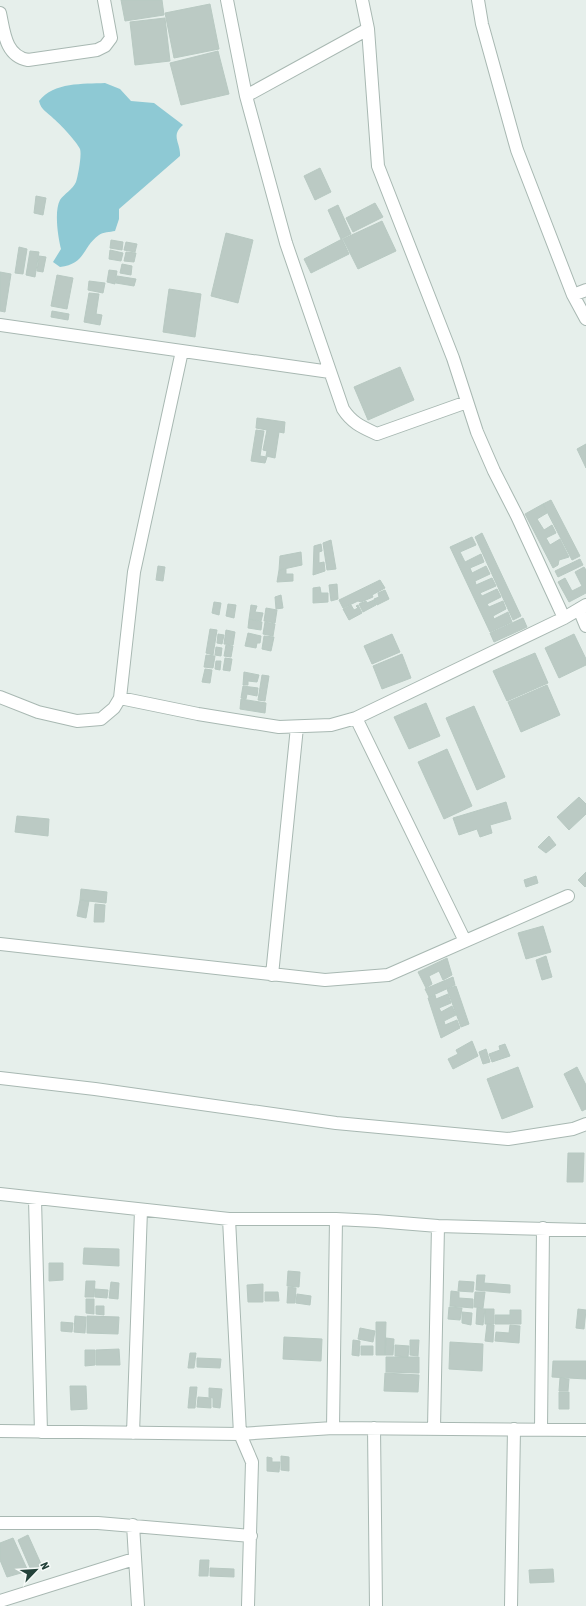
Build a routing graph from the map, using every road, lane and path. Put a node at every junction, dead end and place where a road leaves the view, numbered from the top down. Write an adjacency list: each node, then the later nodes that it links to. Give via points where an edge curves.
1 (104, 0): 5 (street, via 111,38 105,46 97,50 23,60 12,52 6,42)
2 (228, 0): 7 (street)
3 (362, 0): 6 (street)
4 (478, 0): 9 (street, via 482,24 517,150)
5 (1, 18)
6 (368, 29): 7 (street); 14 (street, via 378,166 453,358)
7 (246, 96): 13 (street, via 286,243)
8 (586, 290): 9 (street)
9 (573, 295): 10 (street)
10 (586, 319)
11 (0, 325): 12 (street)
12 (182, 351): 13 (street); 19 (street, via 134,572)
13 (330, 372): 14 (street, via 343,409 350,419 377,434)
14 (467, 402): 16 (street, via 491,465)
15 (582, 607): 16 (street); 17 (street)
16 (564, 618): 20 (street)
17 (586, 626)
18 (0, 697): 19 (street, via 38,712 77,721 101,719 114,708)
19 (120, 698): 21 (street, via 198,714 279,727)
20 (356, 718): 21 (street, via 331,726); 23 (street)
21 (297, 727): 25 (street)
22 (568, 896): 23 (street)
23 (465, 941): 25 (street, via 388,975 325,980)
24 (0, 944): 25 (street)
25 (272, 975)
26 (0, 1078): 27 (street, via 336,1124 508,1139 573,1129)
27 (586, 1124)
28 (0, 1194): 29 (street)
29 (35, 1199): 30 (street); 43 (street)
30 (141, 1210): 31 (street); 44 (street)
31 (229, 1219): 32 (street); 45 (street)
32 (336, 1219): 33 (street); 36 (street)
33 (438, 1226): 34 (street); 38 (street)
34 (543, 1228): 35 (street); 40 (street)
35 (586, 1230)
36 (333, 1428): 37 (street); 45 (street)
37 (374, 1428): 38 (street); 53 (street)
38 (434, 1428): 39 (street)
39 (514, 1429): 40 (street); 54 (street)
40 (541, 1429): 41 (street)
41 (586, 1430)
42 (0, 1431): 43 (street)
43 (41, 1432): 44 (street)
44 (133, 1434): 45 (street)
45 (240, 1434): 48 (street, via 252,1462)
46 (0, 1523): 47 (street)
47 (133, 1525): 48 (street); 49 (street)
48 (251, 1536): 52 (street)
49 (134, 1559): 50 (street); 51 (street)
50 (0, 1601)
51 (138, 1606)
52 (248, 1606)
53 (376, 1606)
54 (511, 1606)

